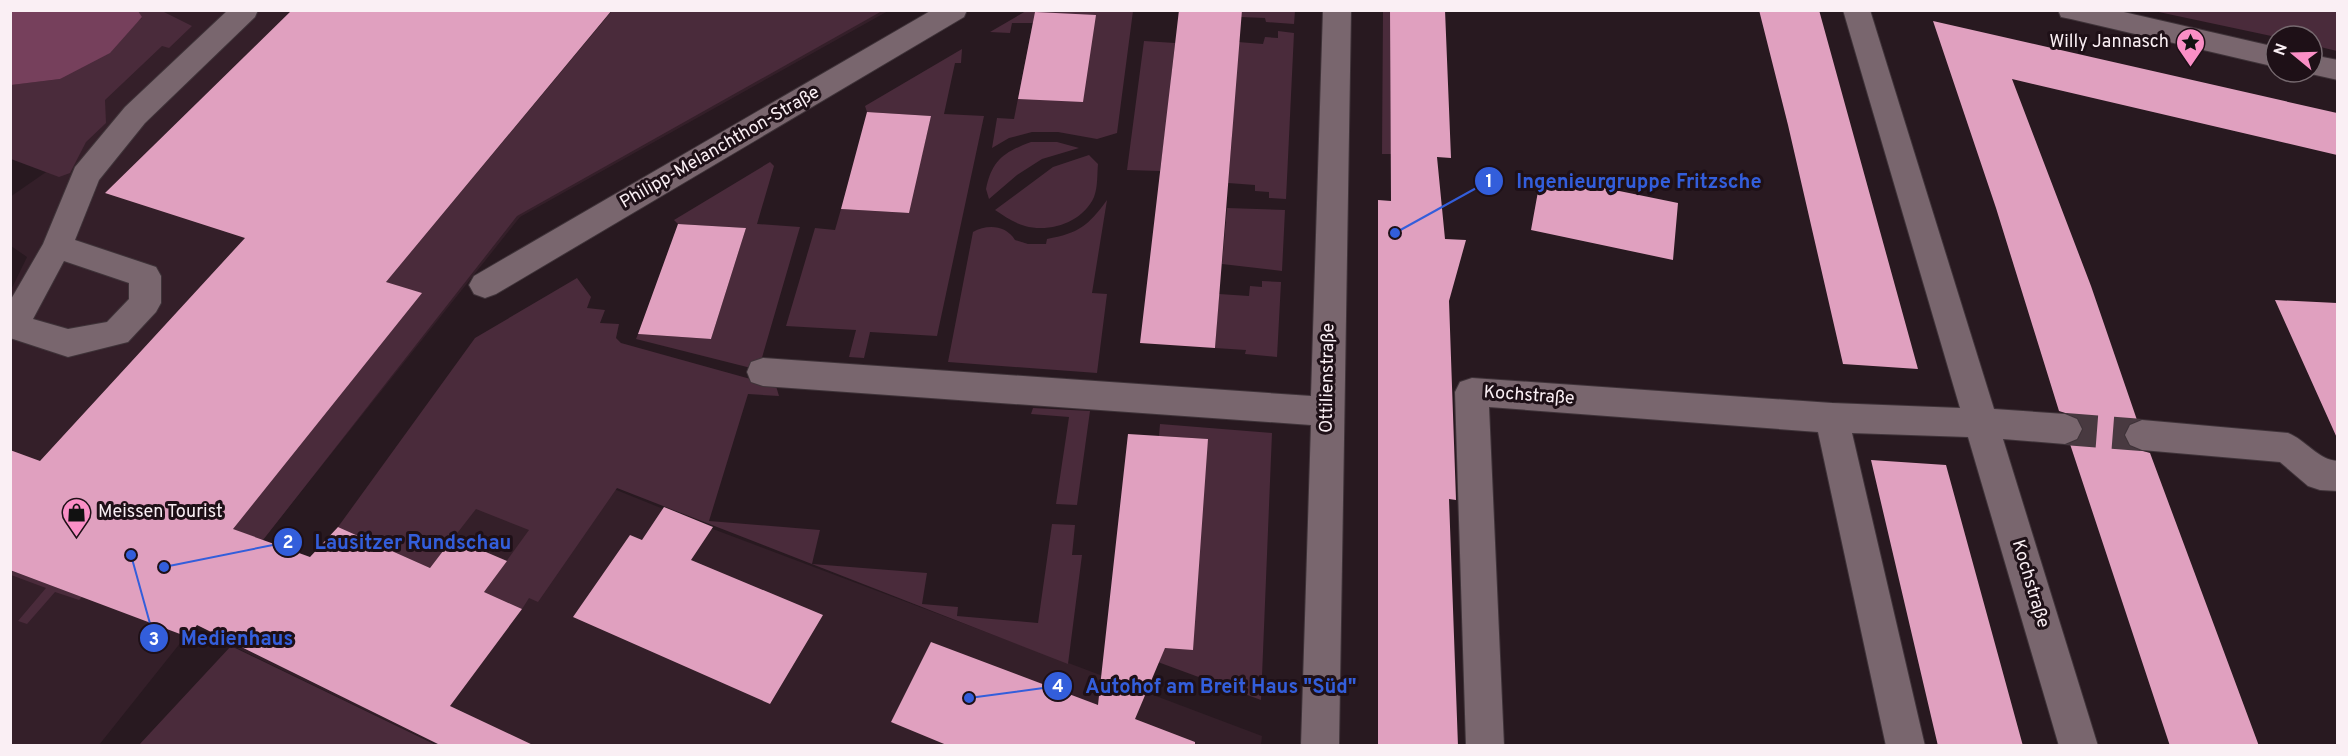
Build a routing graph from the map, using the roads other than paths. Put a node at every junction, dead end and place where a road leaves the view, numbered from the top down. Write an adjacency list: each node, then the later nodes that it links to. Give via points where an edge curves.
1 (245, 10): 7 (street, via 135,116 86,175)
2 (954, 10): 8 (street, Philipp-Melanchthon-Straße)
3 (1337, 10): 10 (street, Ottilienstraße)
4 (1856, 10): 12 (street, Kochstraße)
5 (2071, 10): 6 (street)
6 (2264, 54)
7 (57, 246)
8 (485, 285)
9 (763, 372): 10 (street)
10 (1327, 412): 16 (street, Ottilienstraße)
11 (1832, 418): 12 (street, Kochstraße); 17 (street, Kochstraße, via 1472,392); 18 (street)
12 (1981, 423): 13 (street, Kochstraße); 19 (street, Kochstraße)
13 (2065, 429)
14 (2142, 435): 15 (street, via 2288,448 2320,475)
15 (2337, 476)
16 (1320, 746)
17 (1485, 746)
18 (1906, 746)
19 (2079, 746)

